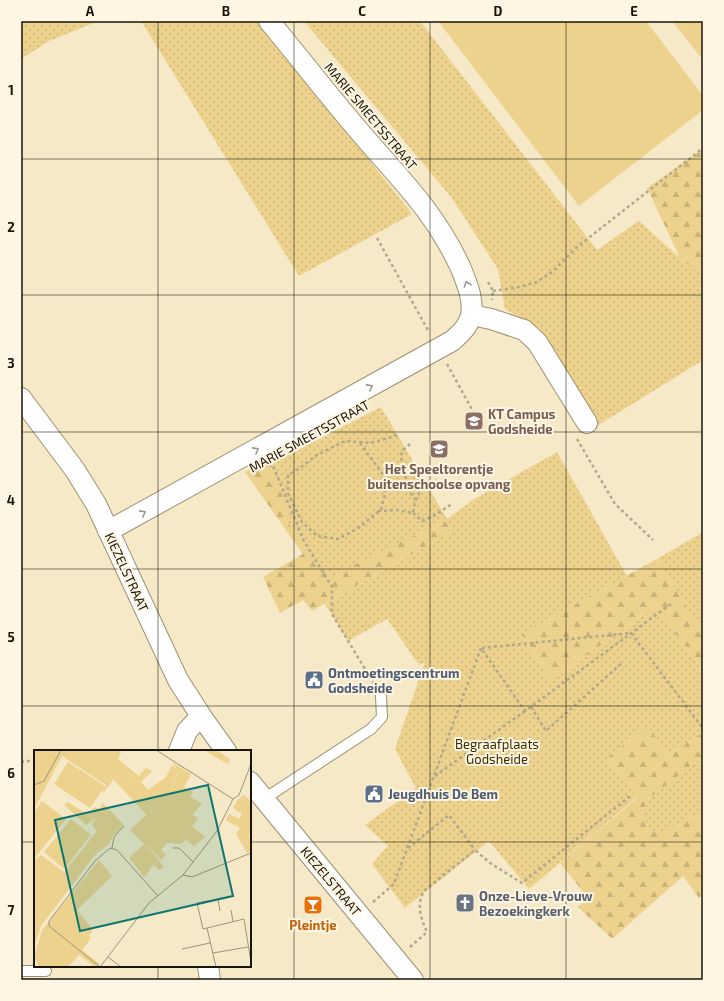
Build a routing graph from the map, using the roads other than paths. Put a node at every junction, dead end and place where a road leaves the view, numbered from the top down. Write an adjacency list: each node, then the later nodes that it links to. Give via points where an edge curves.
1 (270, 21): 2 (street, MARIE SMEETSSTRAAT, one-way to 1, via 469,287 447,240 432,217)
2 (471, 314): 4 (street, via 524,330 537,342); 5 (street, MARIE SMEETSSTRAAT, one-way to 2, via 452,341 464,329)
3 (21, 398): 5 (street, KIEZELSTRAAT, via 75,470 96,504)
4 (587, 423)
5 (108, 532): 7 (street, KIEZELSTRAAT, via 178,680)
6 (381, 696): 11 (lane, via 382,717 371,729)
7 (201, 716): 8 (street, via 187,731); 9 (street, KIEZELSTRAAT)
8 (179, 750)
9 (225, 750)
10 (251, 783): 11 (street, KIEZELSTRAAT)
11 (264, 799): 16 (street, KIEZELSTRAAT)
12 (208, 967): 15 (street)
13 (21, 971): 14 (lane)
14 (46, 972)
15 (210, 980)
16 (413, 980)

